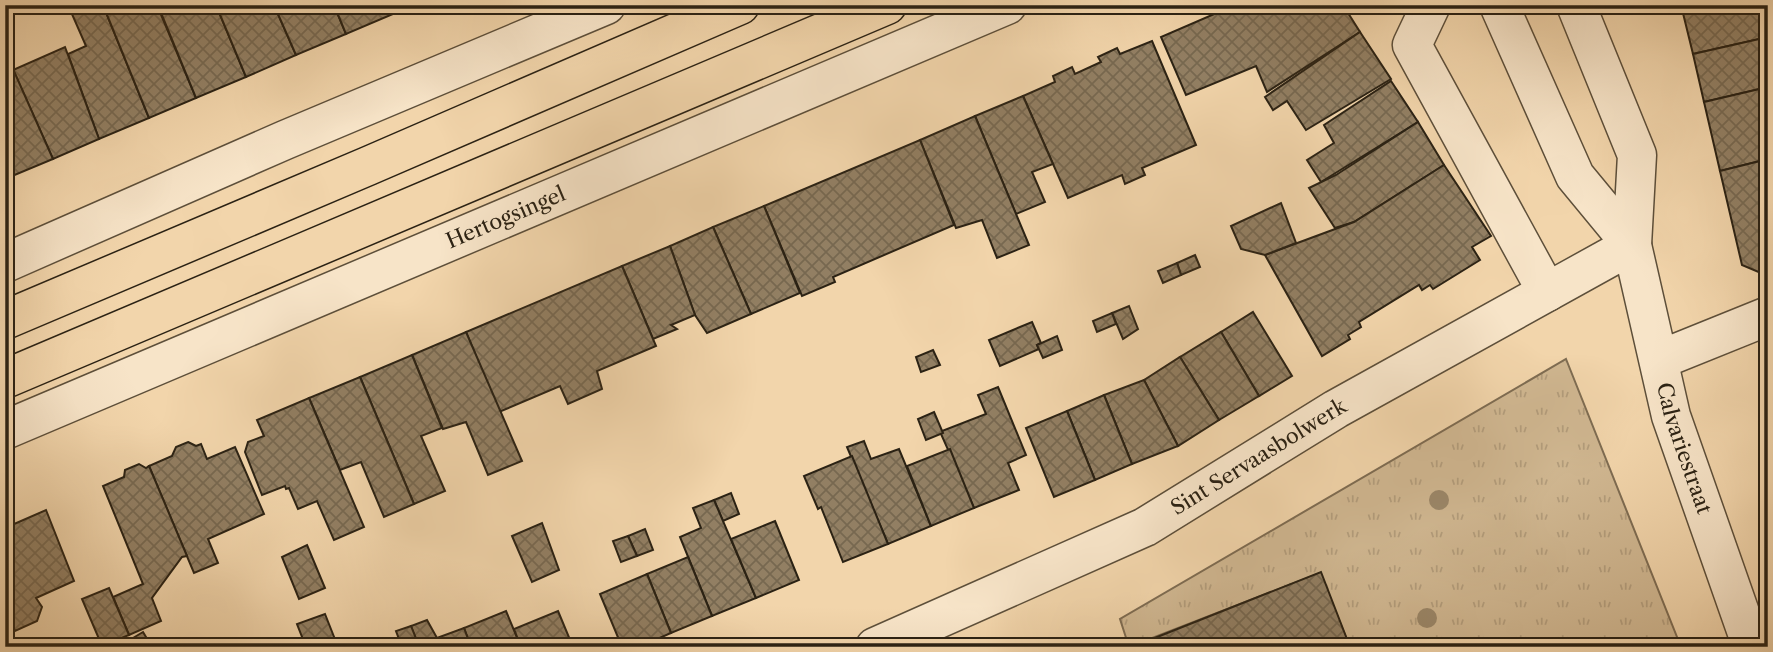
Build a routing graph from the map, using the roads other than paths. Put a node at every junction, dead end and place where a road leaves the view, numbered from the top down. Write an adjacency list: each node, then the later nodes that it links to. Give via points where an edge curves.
1 (606, 5): 9 (street)
2 (740, 5): 12 (main road)
3 (887, 5): 14 (main road)
4 (1007, 5): 15 (street, Hertogsingel)
5 (1431, 5): 10 (street, via 1412,45)
6 (1499, 5): 8 (street, Calvariestraat, via 1574,176)
7 (1576, 5): 8 (street, Calvariestraat, via 1637,155)
8 (1632, 245): 10 (street, Sint Servaasbolwerk); 13 (street, Calvariestraat)
9 (5, 263)
10 (1547, 292): 16 (street, Sint Servaasbolwerk, via 1336,409 1145,527)
11 (1768, 316): 13 (street)
12 (5, 320)
13 (1659, 360): 17 (street, Calvariestraat, via 1671,416)
14 (5, 379)
15 (5, 430)
16 (875, 647)
17 (1752, 647)

